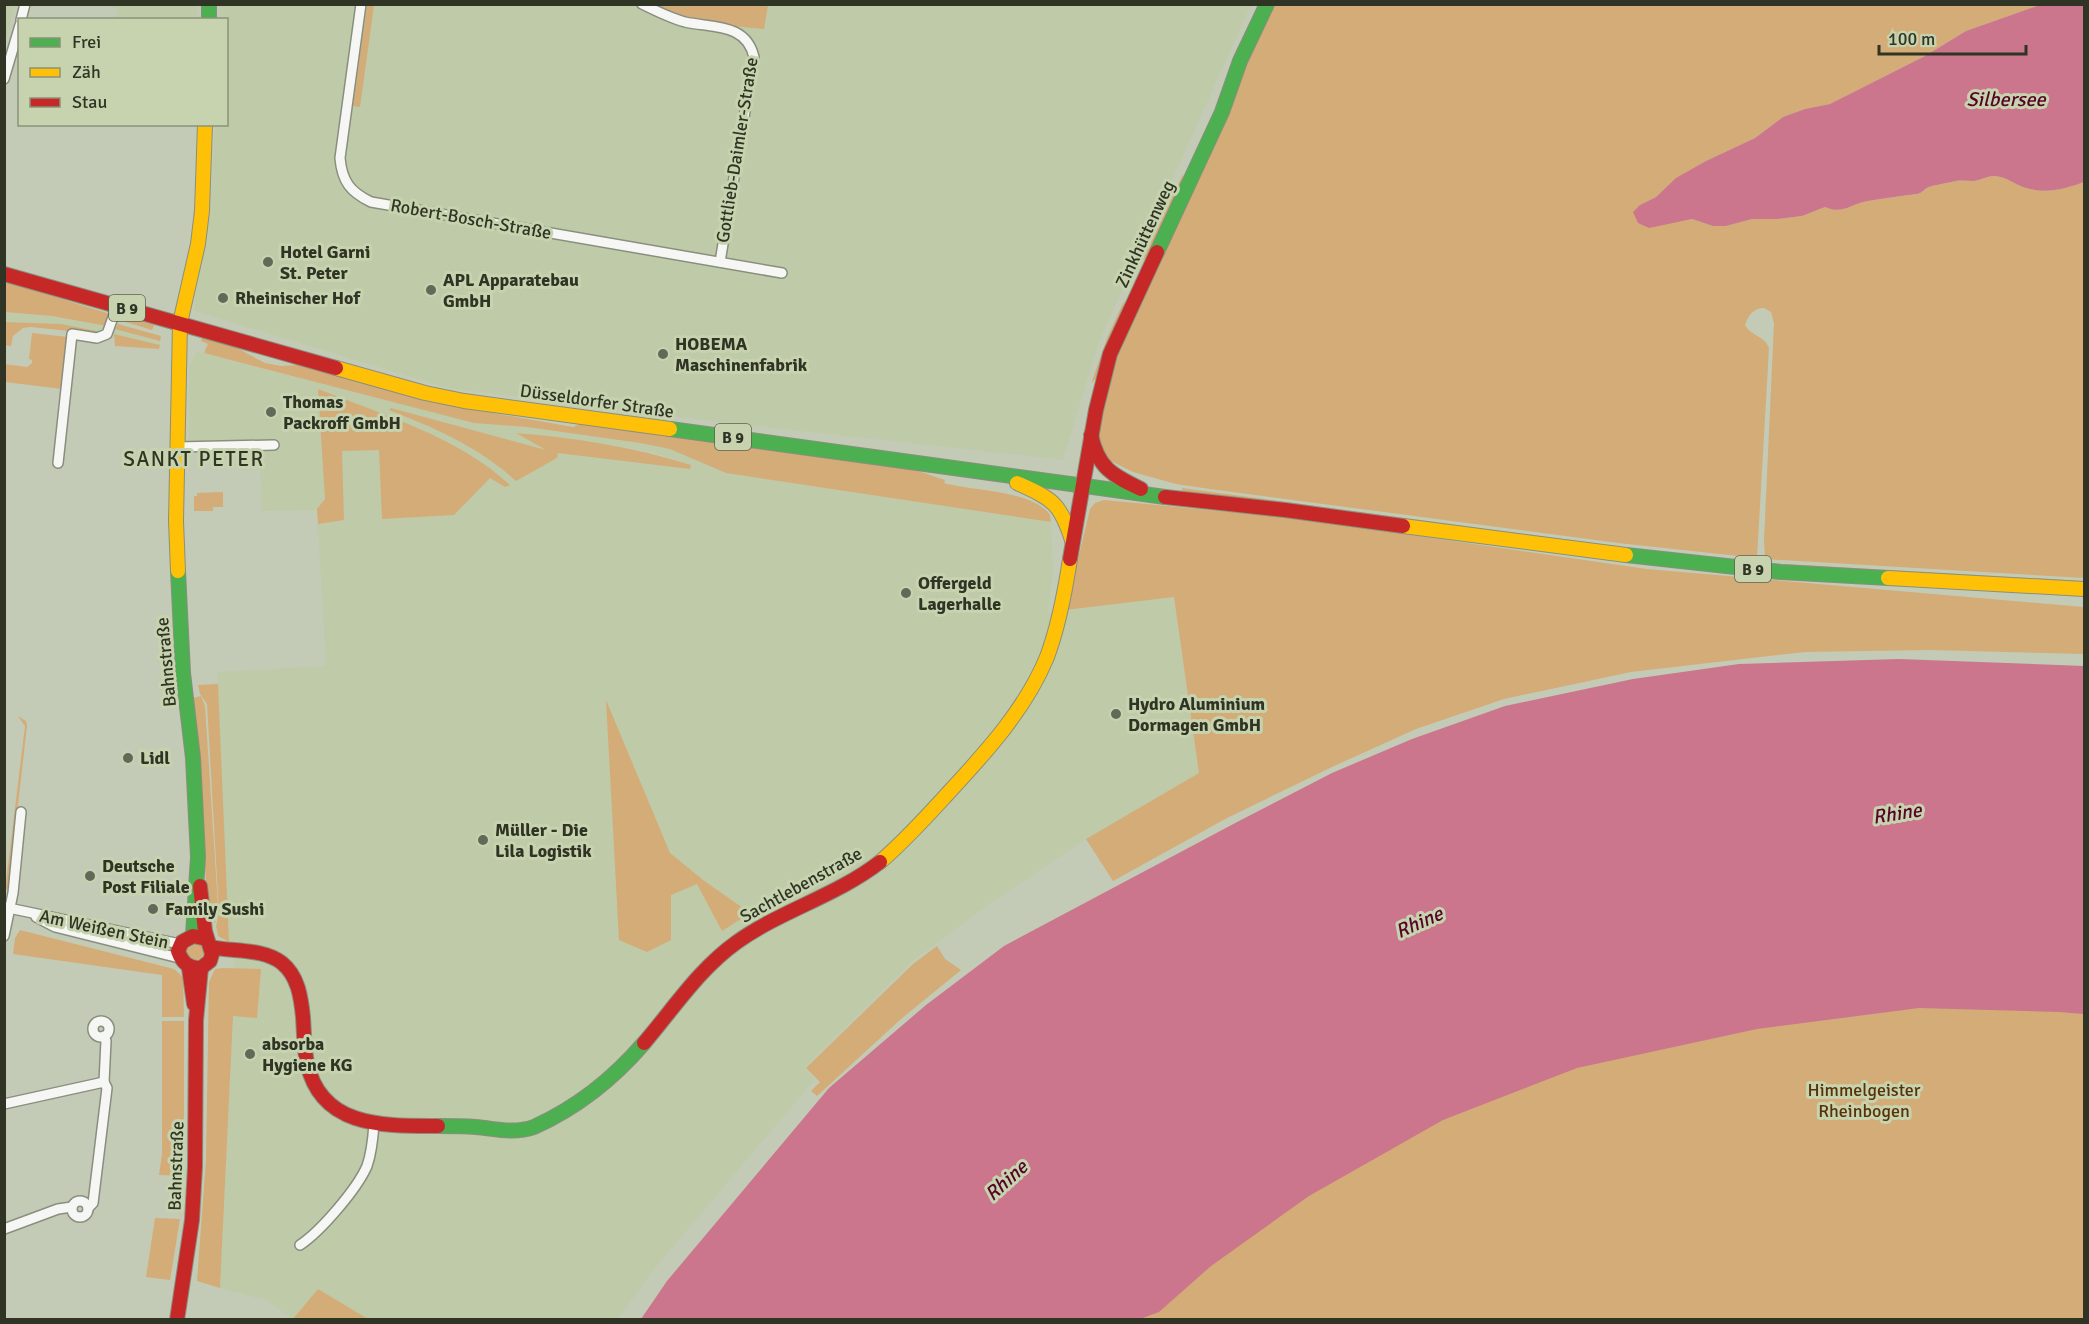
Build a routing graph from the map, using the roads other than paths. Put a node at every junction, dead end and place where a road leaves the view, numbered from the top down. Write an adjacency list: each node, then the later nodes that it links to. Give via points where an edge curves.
1 (361, 4): 7 (street, Robert-Bosch-Straße, via 340,158 347,187 358,196 379,204)
2 (642, 4): 7 (street, Gottlieb-Daimler-Straße, via 669,17 739,33 752,46 754,57)
3 (1267, 4): 12 (street, Zinkhüttenweg, via 1222,112 1110,354)
4 (18, 32): 5 (street)
5 (4, 79)
6 (205, 126): 11 (street, Bahnstraße, via 199,233)
7 (720, 262): 8 (street, Robert-Bosch-Straße)
8 (782, 273)
9 (4, 274): 10 (street, Düsseldorfer Straße / B 9)
10 (117, 306): 11 (street, Düsseldorfer Straße / B 9); 15 (street, via 107,334 97,338 72,334)
11 (180, 323): 14 (street, Bahnstraße); 16 (street, Düsseldorfer Straße / B 9, via 464,401)
12 (1091, 435): 17 (street, Zinkhüttenweg); 18 (street, via 1105,469)
13 (274, 445): 14 (street)
14 (177, 447): 22 (street, Bahnstraße, via 178,599 193,758)
15 (58, 463)
16 (1001, 476): 17 (street, Düsseldorfer Straße / B 9); 19 (street, via 1055,503 1065,516)
17 (1082, 487): 18 (street, B 9); 19 (street, Sachtlebenstraße)
18 (1154, 496): 20 (street, B 9, via 1714,566)
19 (1072, 540): 30 (street, Sachtlebenstraße, via 1055,636 1026,699 999,737 882,860 840,888 739,940 703,971 619,1071 544,1123 513,1132 479,1127)
20 (2085, 589)
21 (21, 812): 23 (street, via 13,892)
22 (197, 874): 26 (street, Bahnstraße, via 203,899); 26 (street, Bahnstraße, via 193,935 184,939)
23 (7, 908): 24 (street, Am Weißen Stein); 25 (street)
24 (29, 913): 26 (street, Am Weißen Stein); 26 (street, Am Weißen Stein, via 55,927)
25 (4, 936)
26 (197, 955): 30 (street, Sachtlebenstraße, via 239,958 256,954 278,960 291,972 301,996 304,1052 318,1090 340,1112); 33 (street, Bahnstraße, via 191,994 196,1013 195,1177)
27 (104, 1036): 28 (street)
28 (104, 1082): 29 (street); 31 (street, via 107,1088 93,1203 88,1208 81,1201)
29 (4, 1104)
30 (374, 1124): 32 (street, via 371,1154 362,1176 315,1235)
31 (4, 1229)
32 (300, 1245)
33 (177, 1320)

